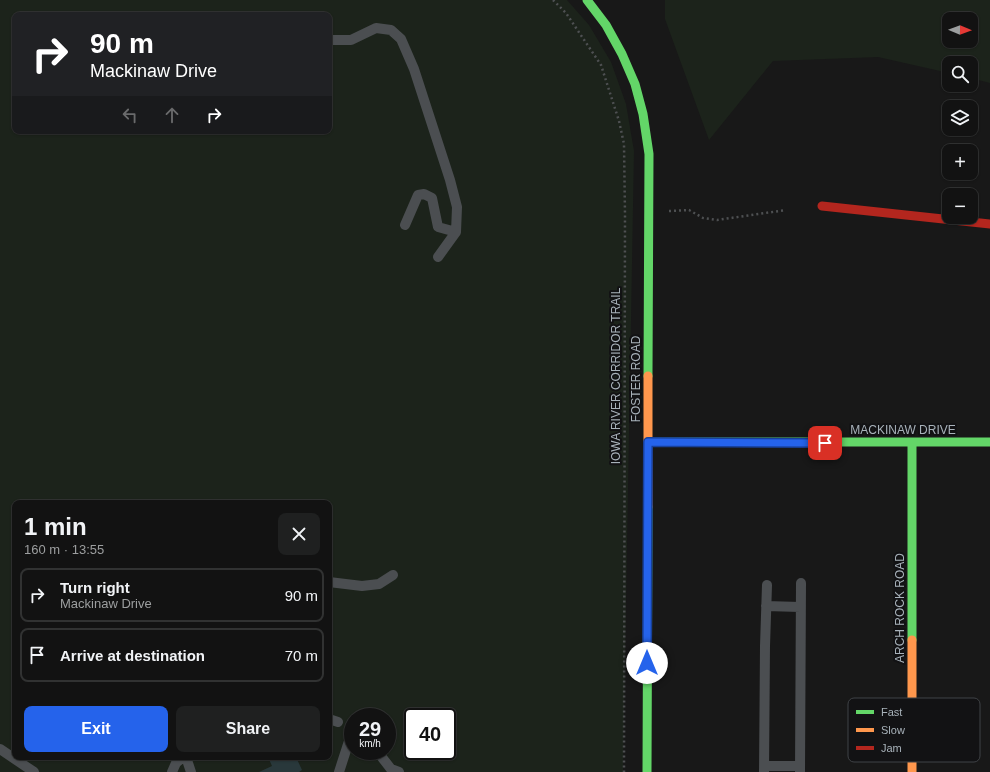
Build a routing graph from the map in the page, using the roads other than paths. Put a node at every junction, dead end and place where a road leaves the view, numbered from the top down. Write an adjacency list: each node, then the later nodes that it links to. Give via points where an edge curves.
1 (587, 0): 8 (street, FOSTER ROAD, via 607,28 634,83 643,113 649,154)
2 (332, 40): 6 (lane, via 351,40 376,28 391,30 401,39 417,76 450,180 457,207)
3 (822, 206): 4 (street)
4 (990, 224)
5 (404, 225): 6 (lane, via 418,195 424,194 432,198 438,227)
6 (456, 232): 7 (lane)
7 (438, 257)
8 (648, 442): 10 (street, MACKINAW DRIVE); 32 (street, FOSTER ROAD)
9 (990, 442): 10 (street, MACKINAW DRIVE)
10 (912, 443): 17 (street, ARCH ROCK ROAD)
11 (393, 575): 12 (lane, via 379,584 362,586)
12 (332, 582)
13 (801, 583): 16 (lane)
14 (767, 585): 15 (lane)
15 (766, 606): 16 (lane); 25 (lane)
16 (800, 607): 26 (lane)
17 (912, 698)
18 (0, 749): 19 (lane)
19 (12, 757)
20 (344, 757): 30 (lane)
21 (16, 760): 27 (lane)
22 (180, 760): 28 (lane)
23 (187, 760): 29 (lane)
24 (384, 760): 31 (lane, via 391,769)
25 (764, 769): 26 (lane)
26 (800, 769)
27 (34, 772)
28 (172, 772)
29 (191, 772)
30 (339, 772)
31 (399, 772)
32 (647, 772)

